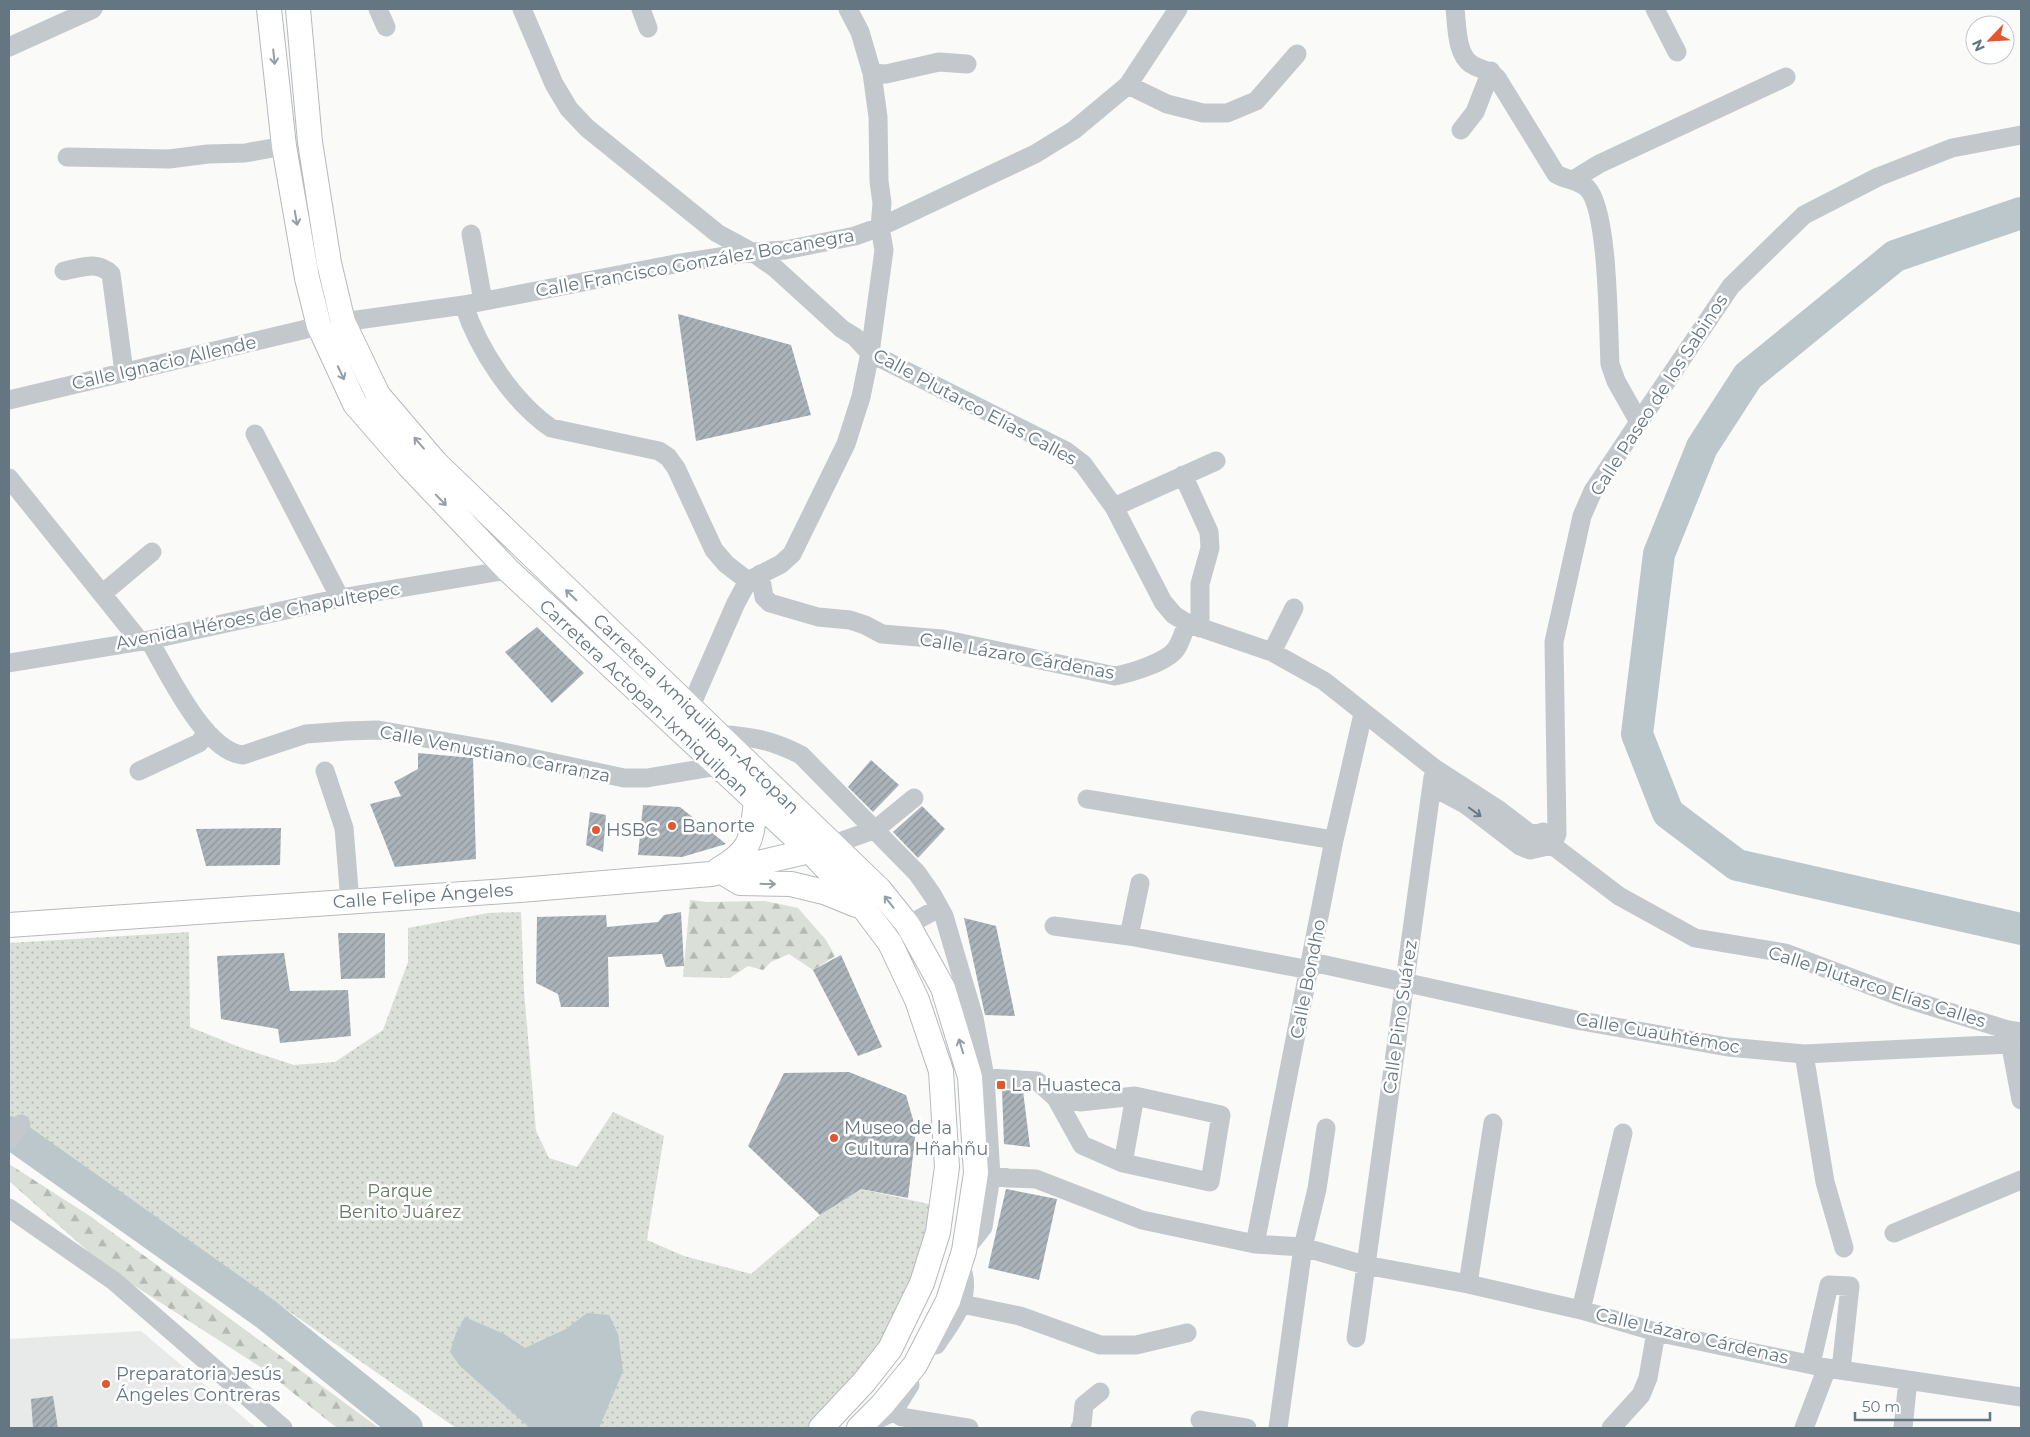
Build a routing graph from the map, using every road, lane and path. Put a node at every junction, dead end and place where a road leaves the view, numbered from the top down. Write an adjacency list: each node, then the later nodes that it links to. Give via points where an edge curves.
1 (269, 9): 23 (main road, Carretera Actopan-Ixmiquilpan, one-way to 23)
2 (298, 9): 32 (main road, Carretera Ixmiquilpan-Actopan, via 310,142 329,263)
3 (378, 9): 11 (street)
4 (522, 9): 28 (street, Calle Plutarco Elías Calles, via 568,109 710,227)
5 (641, 9): 12 (street)
6 (848, 9): 18 (street, via 860,32)
7 (1178, 9): 20 (street, Calle Francisco González Bocanegra)
8 (1455, 9): 17 (street, via 1464,57 1470,64)
9 (1655, 9): 14 (street)
10 (82, 11): 13 (street)
11 (386, 27)
12 (648, 28)
13 (9, 47)
14 (1677, 52)
15 (1297, 54): 20 (street, via 1256,101 1227,113 1203,113 1167,104)
16 (968, 64): 18 (street, via 940,62 886,74)
17 (1491, 71): 21 (street, via 1475,112); 25 (street, via 1556,174)
18 (872, 73): 26 (street, via 878,117)
19 (1786, 77): 25 (street, via 1599,164)
20 (1128, 85): 26 (street, Calle Francisco González Bocanegra, via 1074,130 1035,154)
21 (1461, 130)
22 (2021, 135): 37 (street, Calle Paseo de los Sabinos, via 1952,148 1878,177 1804,215 1731,286)
23 (284, 146): 24 (street, via 245,153 169,159); 33 (main road, Carretera Actopan-Ixmiquilpan, one-way to 33, via 306,278)
24 (67, 157)
25 (1574, 180): 37 (street, via 1587,188 1596,202 1602,227 1610,364)
26 (880, 227): 28 (street, Calle Francisco González Bocanegra, via 824,243); 34 (street, via 884,250)
27 (471, 234): 30 (street)
28 (752, 252): 30 (street, Calle Francisco González Bocanegra); 34 (street, Calle Plutarco Elías Calles, via 775,268)
29 (64, 271): 35 (street, via 96,265 111,274)
30 (483, 301): 31 (street, Calle Francisco González Bocanegra)
31 (464, 305): 32 (street, Calle Francisco González Bocanegra); 45 (street, via 482,348 521,403 537,419 551,428 659,451 668,457 714,550 726,564)
32 (343, 322): 53 (main road, Carretera Ixmiquilpan-Actopan, one-way to 32, via 436,463 378,395)
33 (319, 326): 35 (street, Calle Ignacio Allende); 44 (main road, Carretera Actopan-Ixmiquilpan, one-way to 44, via 355,404)
34 (870, 353): 42 (street, Calle Plutarco Elías Calles, via 1066,451 1083,464); 45 (street, via 861,397 846,444 792,554 781,564)
35 (124, 372): 36 (street, Calle Ignacio Allende)
36 (9, 400)
37 (1639, 422): 65 (street, Calle Paseo de los Sabinos, via 1593,491 1582,516 1554,642 1557,834)
38 (255, 434): 47 (street)
39 (1216, 461): 40 (street)
40 (1183, 475): 42 (street); 49 (street, via 1209,532 1210,548 1200,584)
41 (9, 478): 46 (street)
42 (1114, 507): 49 (street, Calle Plutarco Elías Calles, via 1163,602 1174,615)
43 (152, 552): 46 (street)
44 (508, 570): 47 (street, Avenida Héroes de Chapultepec); 57 (main road, Carretera Actopan-Ixmiquilpan)
45 (754, 577): 49 (street, Calle Lázaro Cárdenas, via 770,603 818,617 850,620 882,634 942,639 1115,676 1128,674 1170,656); 53 (street, via 736,603)
46 (102, 594): 50 (street)
47 (340, 598): 50 (street, Avenida Héroes de Chapultepec)
48 (1294, 608): 51 (street)
49 (1194, 626): 51 (street, Calle Plutarco Elías Calles)
50 (144, 640): 52 (street, Avenida Héroes de Chapultepec); 55 (street)
51 (1272, 652): 54 (street, Calle Plutarco Elías Calles, via 1324,681)
52 (9, 663)
53 (690, 708): 56 (main road, Carretera Ixmiquilpan-Actopan)
54 (1363, 714): 60 (street, Calle Plutarco Elías Calles); 66 (street, Calle Bondho)
55 (207, 732): 57 (street, Calle Venustiano Carranza, via 221,747 232,754 243,755 306,734 378,730 499,751 624,778 647,778); 58 (street, via 199,743)
56 (718, 734): 64 (street, via 764,739 801,754); 67 (main road, Carretera Ixmiquilpan-Actopan)
57 (719, 766): 63 (main road, Carretera Actopan-Ixmiquilpan)
58 (140, 771)
59 (325, 772): 71 (street, via 344,828)
60 (1433, 778): 65 (street, Calle Plutarco Elías Calles, via 1500,810 1529,833); 79 (street, Calle Pino Suárez)
61 (914, 798): 64 (street)
62 (1088, 799): 66 (street)
63 (756, 802): 68 (main road, Carretera Actopan-Ixmiquilpan); 69 (main road, via 751,838 738,858)
64 (876, 829): 67 (street); 73 (street, via 917,873)
65 (1547, 838): 81 (street, Calle Plutarco Elías Calles, via 1619,896 1695,938 1785,953)
66 (1334, 840): 78 (street, Calle Bondho)
67 (834, 844): 68 (main road, Calle Felipe Ángeles); 75 (main road, Carretera Ixmiquilpan-Actopan, one-way to 67, via 879,889)
68 (811, 852): 69 (main road, Calle Felipe Ángeles); 72 (main road, Carretera Actopan-Ixmiquilpan)
69 (716, 873): 71 (main road, Calle Felipe Ángeles); 72 (main road, one-way to 72, via 740,883 791,884)
70 (1140, 883): 77 (street)
71 (350, 902): 74 (main road, Calle Felipe Ángeles)
72 (863, 907): 115 (main road, Carretera Actopan-Ixmiquilpan, via 890,943 917,1000 941,1071 947,1167 938,1232 922,1283 890,1349)
73 (939, 908): 75 (street); 80 (street, via 944,916)
74 (9, 925)
75 (908, 925): 80 (main road, Carretera Ixmiquilpan-Actopan, via 943,988)
76 (1054, 926): 77 (street, Calle Cuauhtémoc)
77 (1129, 936): 78 (street, Calle Cuauhtémoc)
78 (1310, 966): 79 (street, Calle Cuauhtémoc); 97 (street, Calle Bondho)
79 (1405, 982): 82 (street, Calle Cuauhtémoc, via 1585,1022 1728,1047); 101 (street, Calle Pino Suárez)
80 (956, 996): 83 (main road, Carretera Ixmiquilpan-Actopan)
81 (2013, 1035): 82 (street, Calle Cuauhtémoc); 86 (street)
82 (1804, 1054): 99 (street, via 1825,1182)
83 (978, 1077): 85 (street, via 1037,1081); 93 (main road, Carretera Ixmiquilpan-Actopan)
84 (1135, 1096): 85 (street, via 1080,1102); 92 (street); 92 (street, via 1221,1115 1210,1182)
85 (1056, 1098): 92 (street, via 1082,1145)
86 (2021, 1100)
87 (1493, 1123): 102 (street)
88 (21, 1124): 91 (street)
89 (1326, 1128): 98 (street)
90 (1623, 1133): 104 (street)
91 (9, 1140)
92 (1123, 1163)
93 (983, 1174): 97 (street, Calle Lázaro Cárdenas, via 1036,1179 1142,1220); 100 (main road, Carretera Ixmiquilpan-Actopan)
94 (2021, 1180): 96 (street)
95 (9, 1208): 114 (street, via 114,1281)
96 (1894, 1233)
97 (1255, 1244): 98 (street, Calle Lázaro Cárdenas)
98 (1303, 1248): 101 (street, Calle Lázaro Cárdenas); 120 (street)
99 (1844, 1248)
100 (962, 1257): 103 (street, via 966,1278); 112 (main road, Carretera Ixmiquilpan-Actopan, via 948,1301)
101 (1365, 1265): 102 (street, Calle Lázaro Cárdenas); 107 (street, Calle Pino Suárez)
102 (1468, 1284): 104 (street, Calle Lázaro Cárdenas)
103 (962, 1304): 106 (street, via 1020,1316 1100,1345 1136,1345); 112 (street)
104 (1581, 1310): 105 (street, Calle Lázaro Cárdenas)
105 (1656, 1332): 108 (street, Calle Lázaro Cárdenas); 121 (street, via 1648,1378 1641,1395)
106 (1188, 1333)
107 (1356, 1338)
108 (1826, 1367): 109 (street, Calle Lázaro Cárdenas); 122 (street)
109 (1908, 1380): 111 (street, Calle Lázaro Cárdenas); 123 (street)
110 (1100, 1392): 118 (street, via 1084,1405)
111 (2021, 1397)
112 (887, 1408): 116 (main road, Carretera Ixmiquilpan-Actopan); 117 (street, via 902,1417)
113 (1200, 1420): 119 (street)
114 (283, 1428)
115 (821, 1428)
116 (860, 1428)
117 (969, 1428)
118 (1080, 1428)
119 (1247, 1428)
120 (1276, 1428)
121 (1612, 1428)
122 (1804, 1428)
123 (1903, 1428)

